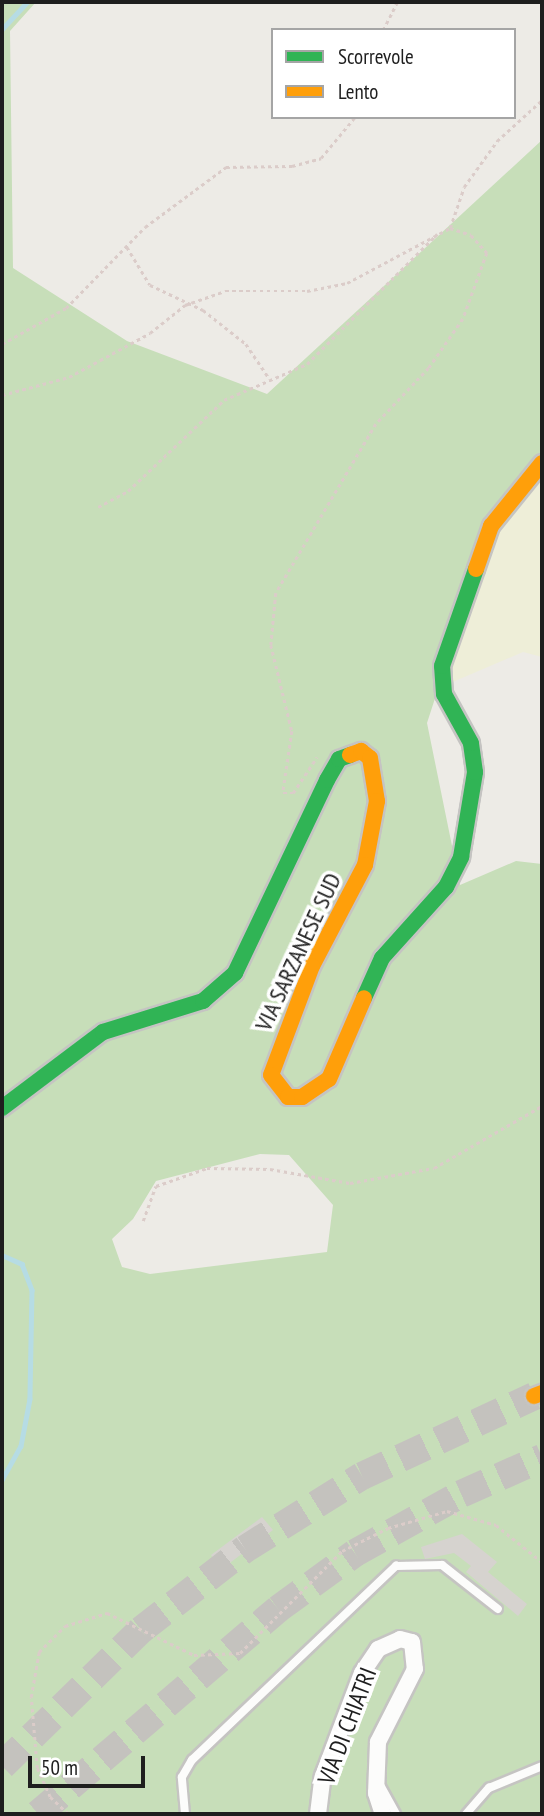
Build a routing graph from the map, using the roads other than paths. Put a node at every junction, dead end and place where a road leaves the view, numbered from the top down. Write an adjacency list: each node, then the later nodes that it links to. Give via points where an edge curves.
1 (542, 463): 2 (main road, VIA SARZANESE SUD, via 491,526 442,666 444,694 471,743 475,772 461,858 446,887 397,934 382,958 329,1079 302,1097 288,1097 271,1075 275,1054 365,865 377,802 370,758 361,751 350,751 332,772 235,973 203,1001 103,1032)
2 (2, 1108)
3 (498, 1609): 6 (lane, via 442,1565 396,1566 192,1760 183,1777)
4 (542, 1766): 10 (lane, via 489,1788)
5 (377, 1778): 7 (street, VIA DI CHIATRI, via 378,1742 415,1669 412,1642 400,1639 378,1649 362,1673 323,1776); 8 (street, VIA DI CHIATRI); 9 (lane)
6 (185, 1814)
7 (318, 1814)
8 (383, 1814)
9 (396, 1814)
10 (466, 1814)

